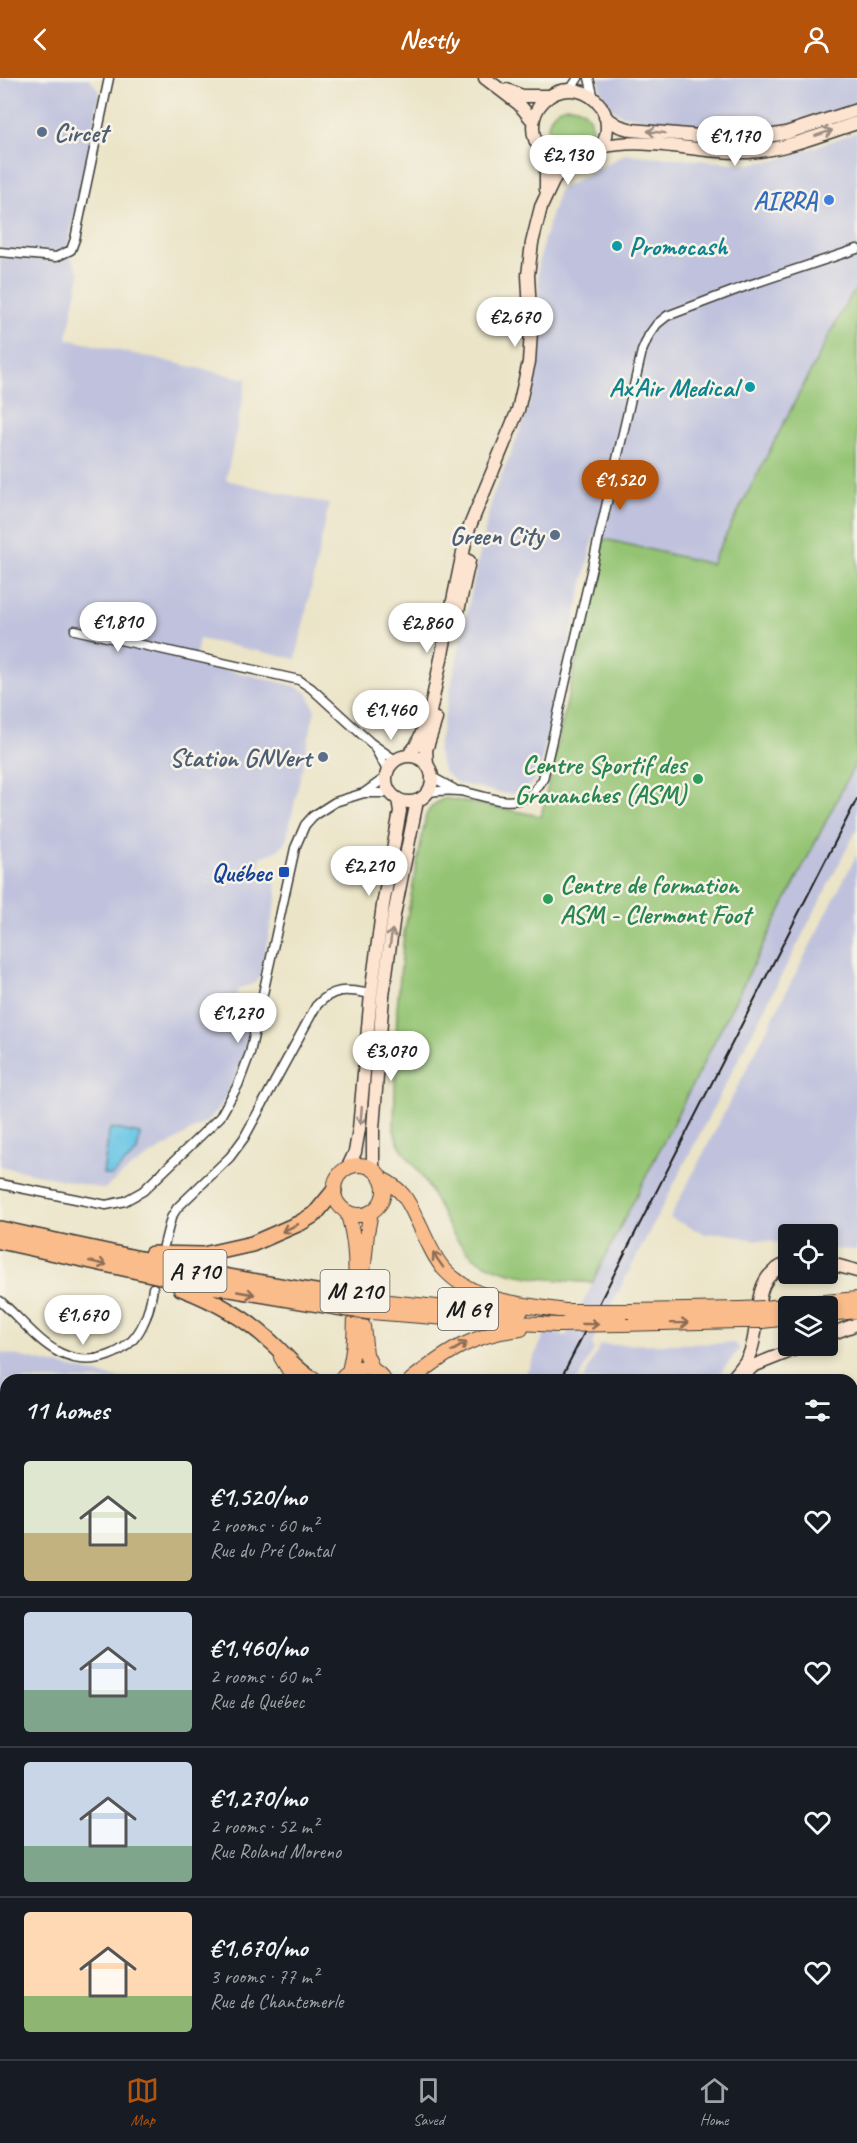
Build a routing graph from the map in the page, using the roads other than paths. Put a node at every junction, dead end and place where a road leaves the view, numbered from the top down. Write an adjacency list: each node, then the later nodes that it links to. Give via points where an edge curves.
1 (109, 78): 18 (street, via 71,250 56,257)
2 (485, 78): 5 (main road)
3 (578, 78): 6 (street)
4 (589, 78): 8 (street)
5 (500, 88): 7 (main road, via 522,96); 11 (main road)
6 (570, 90): 7 (main road); 8 (main road)
7 (548, 96): 11 (main road)
8 (594, 99): 10 (main road)
9 (857, 110): 10 (main road, one-way to 10, via 786,133 744,140 632,130)
10 (606, 117): 13 (main road)
11 (533, 121): 14 (main road)
12 (857, 123): 13 (main road, one-way to 12, via 629,142 746,152)
13 (601, 147): 15 (main road)
14 (539, 148): 15 (main road, via 557,162); 16 (main road, via 546,168)
15 (579, 162): 16 (main road, via 555,177)
16 (546, 197): 19 (main road, via 532,243 528,275 529,362 518,410)
17 (857, 249): 25 (street, via 680,310 657,324 642,351 543,779 527,797 518,800)
18 (0, 252)
19 (483, 492): 21 (main road, via 467,533 429,717); 22 (main road, via 426,750)
20 (75, 630): 23 (street, via 299,680 371,743)
21 (408, 756): 22 (main road); 23 (main road)
22 (427, 764): 24 (main road)
23 (389, 769): 27 (street); 28 (main road)
24 (432, 777): 25 (street); 26 (main road)
25 (460, 791): 26 (street)
26 (427, 793): 29 (main road)
27 (364, 794): 28 (street); 33 (street, via 324,807 299,835 246,1067 226,1109 212,1125 142,1191 116,1204)
28 (394, 796): 29 (main road, via 404,802); 30 (main road, via 400,811)
29 (417, 801): 32 (main road, one-way to 29, via 373,1129 383,996 394,915)
30 (371, 994): 31 (main road, one-way to 31, via 359,1129); 40 (street, via 335,991 316,1006 244,1138 230,1157 177,1208)
31 (348, 1167): 32 (main road, via 357,1164); 34 (main road, via 337,1177)
32 (378, 1174): 36 (main road, via 385,1194 378,1208); 50 (main road, one-way to 32, via 488,1298 457,1281 433,1254 405,1195)
33 (0, 1184)
34 (334, 1191): 35 (main road, via 335,1199); 38 (highway, one-way to 38, via 315,1214 300,1224 252,1244 203,1256 146,1254)
35 (346, 1212): 36 (main road); 64 (main road, M 210, via 356,1253 354,1351)
36 (371, 1212): 61 (main road, M 210, via 364,1254 363,1339)
37 (0, 1229): 38 (highway, A 710)
38 (42, 1238): 48 (highway, A 710)
39 (0, 1241): 43 (highway, A 710, one-way to 43)
40 (164, 1245)
41 (838, 1265): 44 (main road)
42 (778, 1268): 68 (main road, via 758,1297 751,1352)
43 (127, 1269): 48 (highway, A 710, one-way to 48, via 230,1290); 59 (highway, via 227,1308)
44 (857, 1270)
45 (153, 1288): 47 (street, via 138,1335 118,1352 95,1359 59,1352)
46 (857, 1299): 53 (main road, M 69)
47 (0, 1301)
48 (348, 1303): 49 (highway, A 710, bridge)
49 (370, 1306): 50 (main road, M 69); 56 (main road, M 69, via 484,1321)
50 (565, 1311): 54 (main road, M 69, bridge)
51 (857, 1311): 52 (main road)
52 (838, 1313)
53 (762, 1314): 54 (main road, M 69, bridge); 55 (main road, M 69)
54 (740, 1315): 56 (main road, M 69, one-way to 54, bridge, via 622,1324)
55 (778, 1316)
56 (557, 1324): 67 (main road, one-way to 56, via 472,1339)
57 (857, 1324): 58 (main road)
58 (838, 1331)
59 (272, 1342): 62 (main road); 63 (highway)
60 (778, 1356): 69 (main road, via 753,1366)
61 (374, 1370): 65 (main road, via 365,1367); 66 (main road)
62 (292, 1374)
63 (305, 1374)
64 (346, 1374)
65 (349, 1374)
66 (378, 1374)
67 (419, 1374)
68 (736, 1374)
69 (745, 1374)

